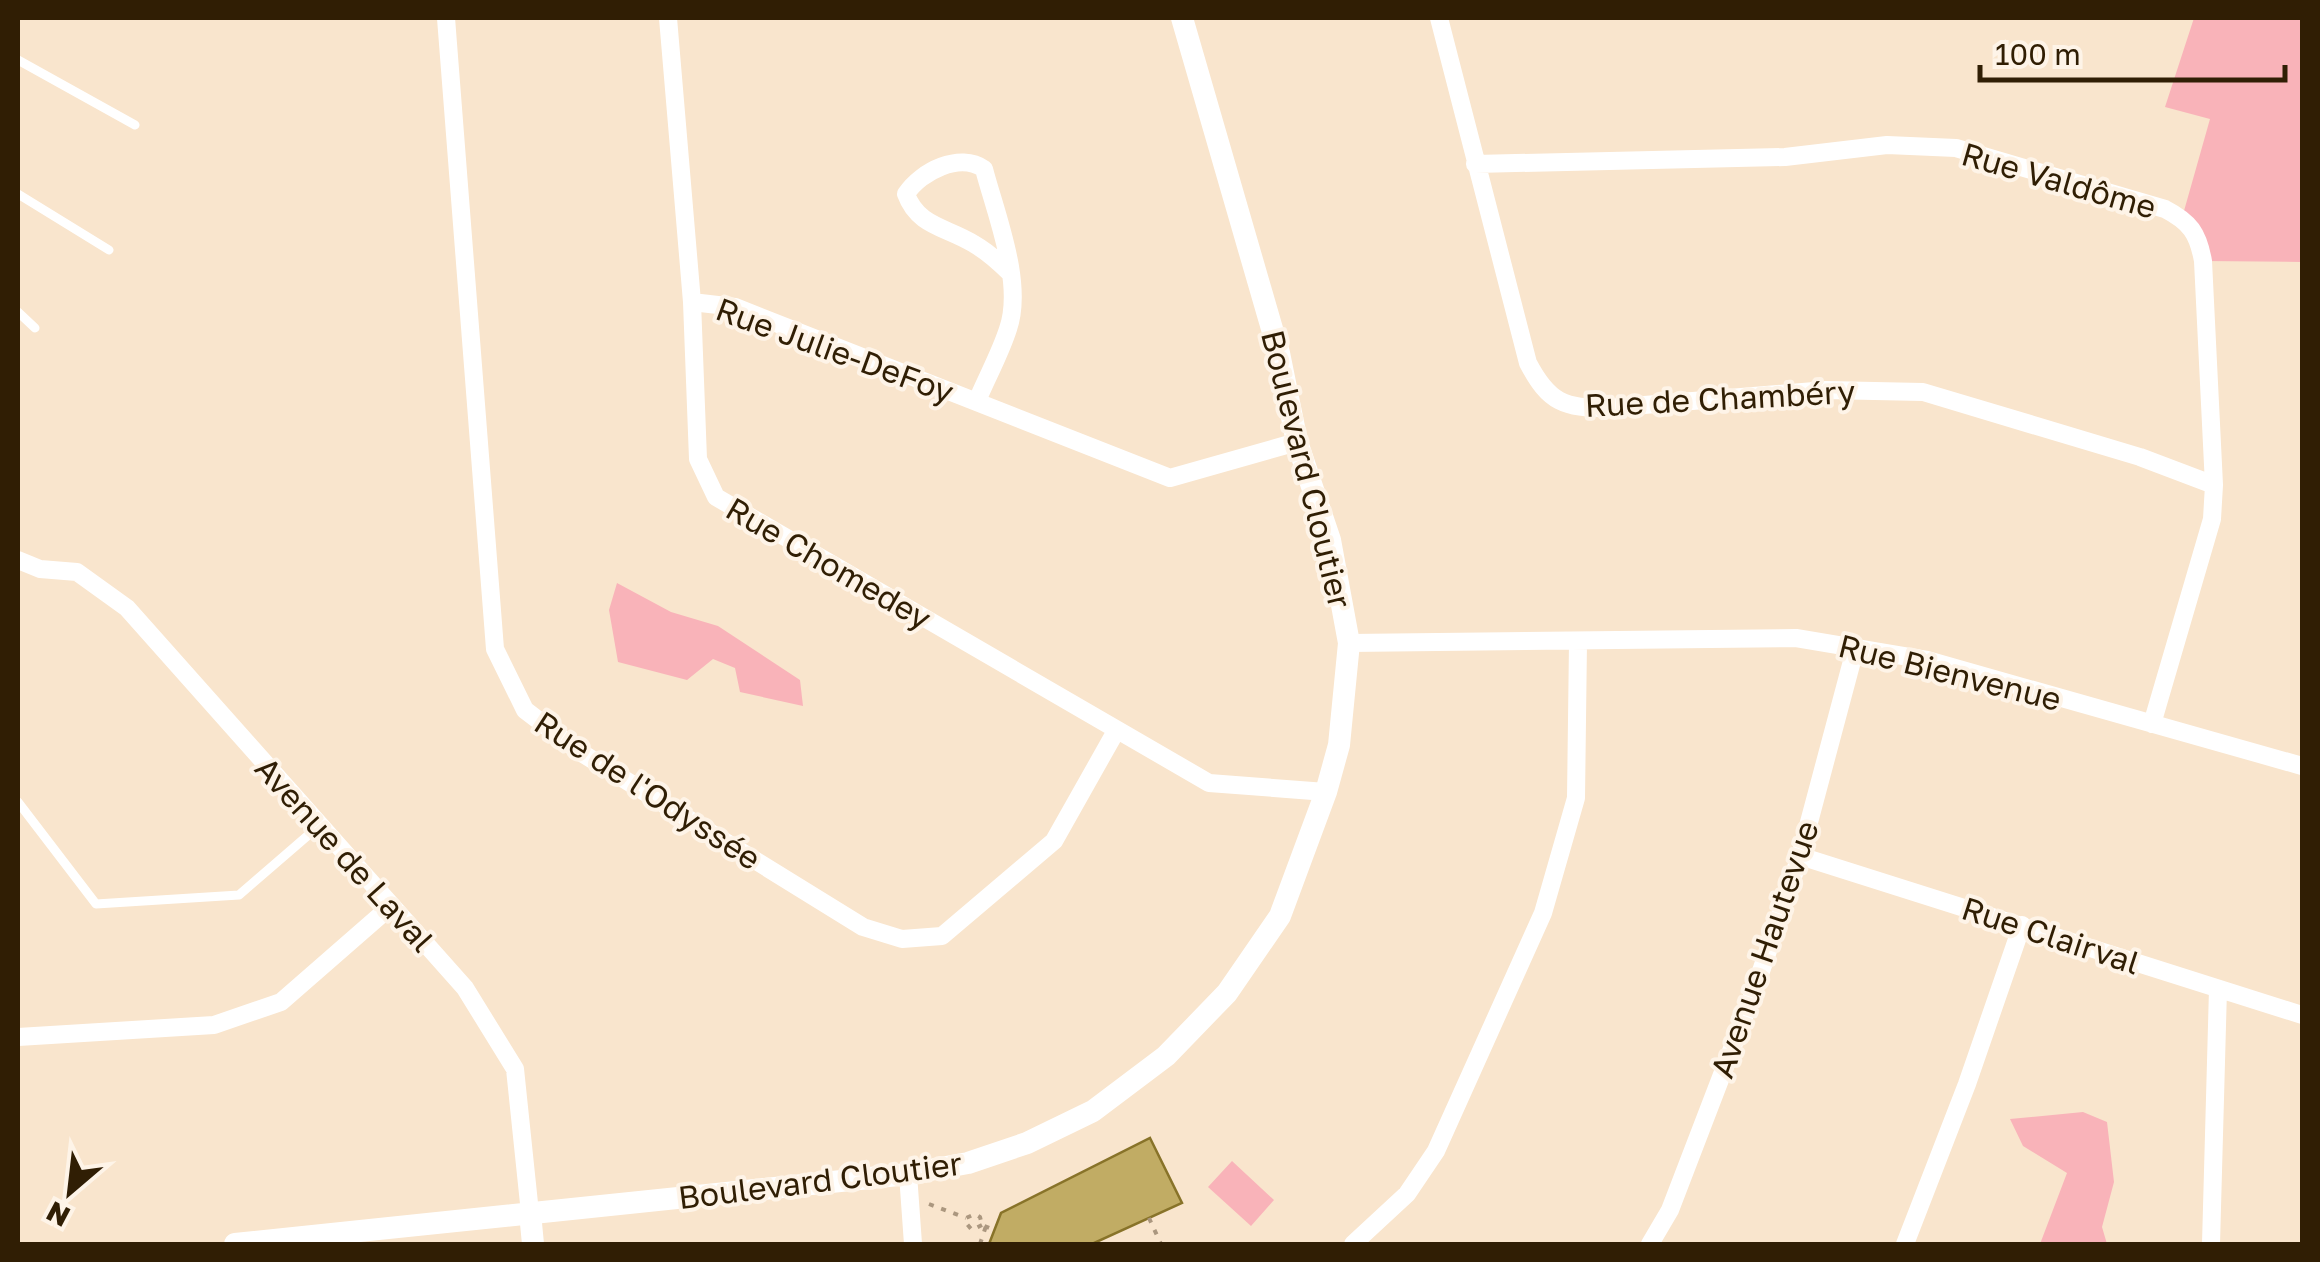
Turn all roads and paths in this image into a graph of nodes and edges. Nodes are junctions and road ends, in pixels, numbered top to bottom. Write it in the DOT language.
graph roads {
  1 [pos="446,18"];
  2 [pos="668,18"];
  3 [pos="1182,18"];
  4 [pos="1439,18"];
  5 [pos="18,60"];
  6 [pos="135,126"];
  7 [pos="1475,164"];
  8 [pos="18,194"];
  9 [pos="109,250"];
  10 [pos="1011,274"];
  11 [pos="692,302"];
  12 [pos="18,312"];
  13 [pos="34,328"];
  14 [pos="977,401"];
  15 [pos="1297,442"];
  16 [pos="2214,485"];
  17 [pos="18,560"];
  18 [pos="1578,642"];
  19 [pos="1350,643"];
  20 [pos="1856,646"];
  21 [pos="2152,724"];
  22 [pos="1116,731"];
  23 [pos="2302,766"];
  24 [pos="1326,792"];
  25 [pos="18,802"];
  26 [pos="320,825"];
  27 [pos="1800,856"];
  28 [pos="391,906"];
  29 [pos="2022,925"];
  30 [pos="2218,989"];
  31 [pos="2302,1015"];
  32 [pos="18,1037"];
  33 [pos="908,1185"];
  34 [pos="530,1213"];
  35 [pos="966,1218"];
  36 [pos="1150,1218"];
  37 [pos="984,1226"];
  38 [pos="994,1230"];
  39 [pos="235,1244"];
  40 [pos="533,1244"];
  41 [pos="913,1244"];
  42 [pos="980,1244"];
  43 [pos="1160,1244"];
  44 [pos="1353,1244"];
  45 [pos="1650,1244"];
  46 [pos="1906,1244"];
  47 [pos="2211,1244"];
  1 -- 22 [label="street, Rue de l'Odyssée"];
  2 -- 11 [label="street, Rue Chomedey"];
  3 -- 15 [label="street, Boulevard Cloutier"];
  4 -- 7 [label="street, Rue de Chambéry"];
  5 -- 6 [label="lane"];
  7 -- 16 [label="street, Rue de Chambéry"];
  7 -- 16 [label="street, Rue Valdôme"];
  8 -- 9 [label="lane"];
  10 -- 10 [label="street, Rue Julie-DeFoy"];
  10 -- 14 [label="street, Rue Julie-DeFoy"];
  11 -- 14 [label="street, Rue Julie-DeFoy"];
  11 -- 22 [label="street, Rue Chomedey"];
  12 -- 13 [label="lane"];
  14 -- 15 [label="street, Rue Julie-DeFoy"];
  15 -- 19 [label="street, Boulevard Cloutier"];
  16 -- 21 [label="street, Rue Valdôme"];
  17 -- 26 [label="street, Avenue de Laval"];
  18 -- 19 [label="street, Rue Bienvenue"];
  18 -- 20 [label="street, Rue Bienvenue"];
  18 -- 44 [label="street"];
  19 -- 24 [label="street, Boulevard Cloutier"];
  20 -- 21 [label="street, Rue Bienvenue"];
  20 -- 27 [label="street, Avenue Hautevue"];
  21 -- 23 [label="street, Rue Bienvenue"];
  22 -- 24 [label="street, Rue Chomedey"];
  24 -- 33 [label="street, Boulevard Cloutier"];
  25 -- 26 [label="lane"];
  26 -- 28 [label="street, Avenue de Laval"];
  27 -- 29 [label="street, Rue Clairval"];
  27 -- 45 [label="street, Avenue Hautevue"];
  28 -- 32 [label="street"];
  28 -- 34 [label="street, Avenue de Laval"];
  29 -- 30 [label="street, Rue Clairval"];
  29 -- 46 [label="street"];
  30 -- 31 [label="street, Rue Clairval"];
  30 -- 47 [label="street"];
  33 -- 34 [label="street, Boulevard Cloutier"];
  33 -- 35 [label="path"];
  33 -- 41 [label="street"];
  34 -- 39 [label="street, Boulevard Cloutier"];
  34 -- 40 [label="street, Avenue de Laval"];
  35 -- 37 [label="path"];
  35 -- 37 [label="path"];
  36 -- 43 [label="path"];
  37 -- 38 [label="path"];
  37 -- 42 [label="path"];
}
